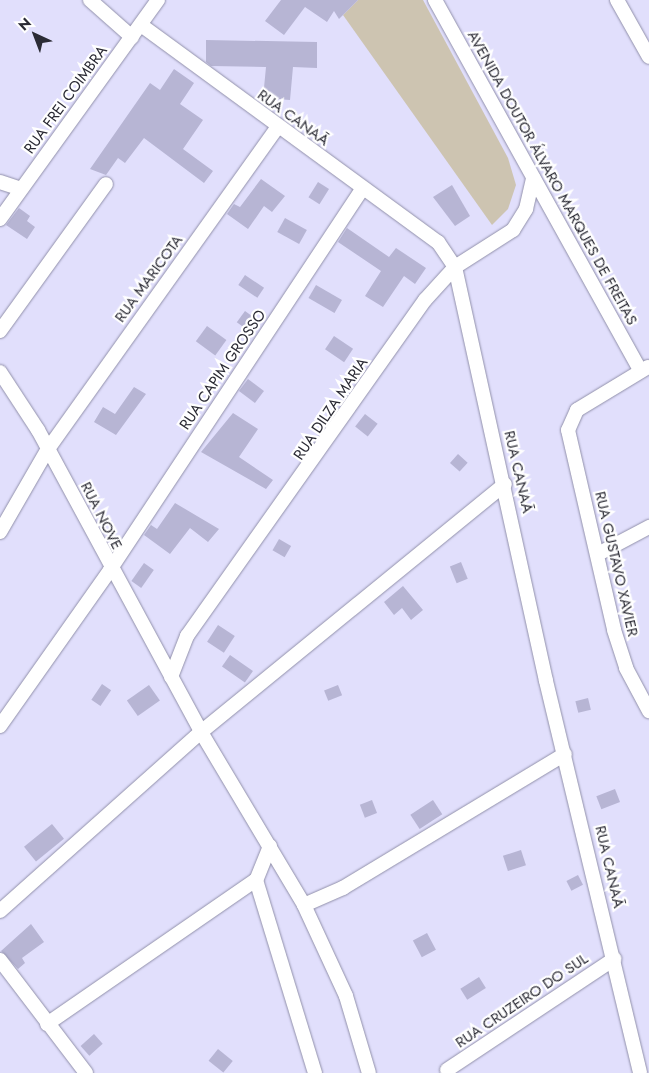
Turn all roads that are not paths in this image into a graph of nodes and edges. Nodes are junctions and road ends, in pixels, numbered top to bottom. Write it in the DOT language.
graph roads {
  1 [pos="90,0"];
  2 [pos="158,0"];
  3 [pos="435,0"];
  4 [pos="617,0"];
  5 [pos="141,25"];
  6 [pos="132,37"];
  7 [pos="649,57"];
  8 [pos="277,128"];
  9 [pos="533,178"];
  10 [pos="0,182"];
  11 [pos="106,184"];
  12 [pos="363,188"];
  13 [pos="21,189"];
  14 [pos="0,219"];
  15 [pos="455,267"];
  16 [pos="0,330"];
  17 [pos="645,369"];
  18 [pos="0,372"];
  19 [pos="48,449"];
  20 [pos="505,484"];
  21 [pos="649,527"];
  22 [pos="0,532"];
  23 [pos="598,554"];
  24 [pos="110,570"];
  25 [pos="171,677"];
  26 [pos="649,711"];
  27 [pos="0,726"];
  28 [pos="201,732"];
  29 [pos="565,754"];
  30 [pos="270,846"];
  31 [pos="256,880"];
  32 [pos="304,905"];
  33 [pos="0,911"];
  34 [pos="614,959"];
  35 [pos="0,960"];
  36 [pos="47,1024"];
  37 [pos="448,1070"];
  38 [pos="86,1073"];
  39 [pos="315,1073"];
  40 [pos="369,1073"];
  41 [pos="640,1073"];
  1 -- 6 [label="street"];
  2 -- 5 [label="street, RUA FREI COIMBRA"];
  3 -- 9 [label="street, AVENIDA DOUTOR ÁLVARO MARQUES DE FREITAS"];
  4 -- 7 [label="street"];
  5 -- 6 [label="street, RUA FREI COIMBRA"];
  5 -- 8 [label="street, RUA CANAÃ"];
  6 -- 13 [label="street, RUA FREI COIMBRA"];
  8 -- 12 [label="street, RUA CANAÃ"];
  8 -- 19 [label="street, RUA MARICOTA"];
  9 -- 15 [label="street, RUA DILZA MARIA"];
  9 -- 17 [label="street, AVENIDA DOUTOR ÁLVARO MARQUES DE FREITAS"];
  10 -- 13 [label="street"];
  11 -- 16 [label="street"];
  12 -- 15 [label="street, RUA CANAÃ"];
  12 -- 24 [label="street, RUA CAPIM GROSSO"];
  13 -- 14 [label="street, RUA FREI COIMBRA"];
  15 -- 20 [label="street, RUA CANAÃ"];
  15 -- 25 [label="street, RUA DILZA MARIA"];
  17 -- 23 [label="street, RUA GUSTAVO XAVIER"];
  18 -- 19 [label="street, RUA NOVE"];
  19 -- 22 [label="street, RUA MARICOTA"];
  19 -- 24 [label="street, RUA NOVE"];
  20 -- 28 [label="street"];
  20 -- 29 [label="street, RUA CANAÃ"];
  21 -- 23 [label="street"];
  23 -- 26 [label="street, RUA GUSTAVO XAVIER"];
  24 -- 25 [label="street, RUA NOVE"];
  24 -- 27 [label="street, RUA CAPIM GROSSO"];
  25 -- 28 [label="street, RUA NOVE"];
  28 -- 30 [label="street, RUA NOVE"];
  28 -- 33 [label="street"];
  29 -- 32 [label="street"];
  29 -- 34 [label="street, RUA CANAÃ"];
  30 -- 31 [label="street"];
  30 -- 32 [label="street, RUA NOVE"];
  31 -- 36 [label="street"];
  31 -- 39 [label="street"];
  32 -- 40 [label="street, RUA NOVE"];
  34 -- 37 [label="street, RUA CRUZEIRO DO SUL"];
  34 -- 41 [label="street, RUA CANAÃ"];
  35 -- 36 [label="street"];
  36 -- 38 [label="street"];
}
